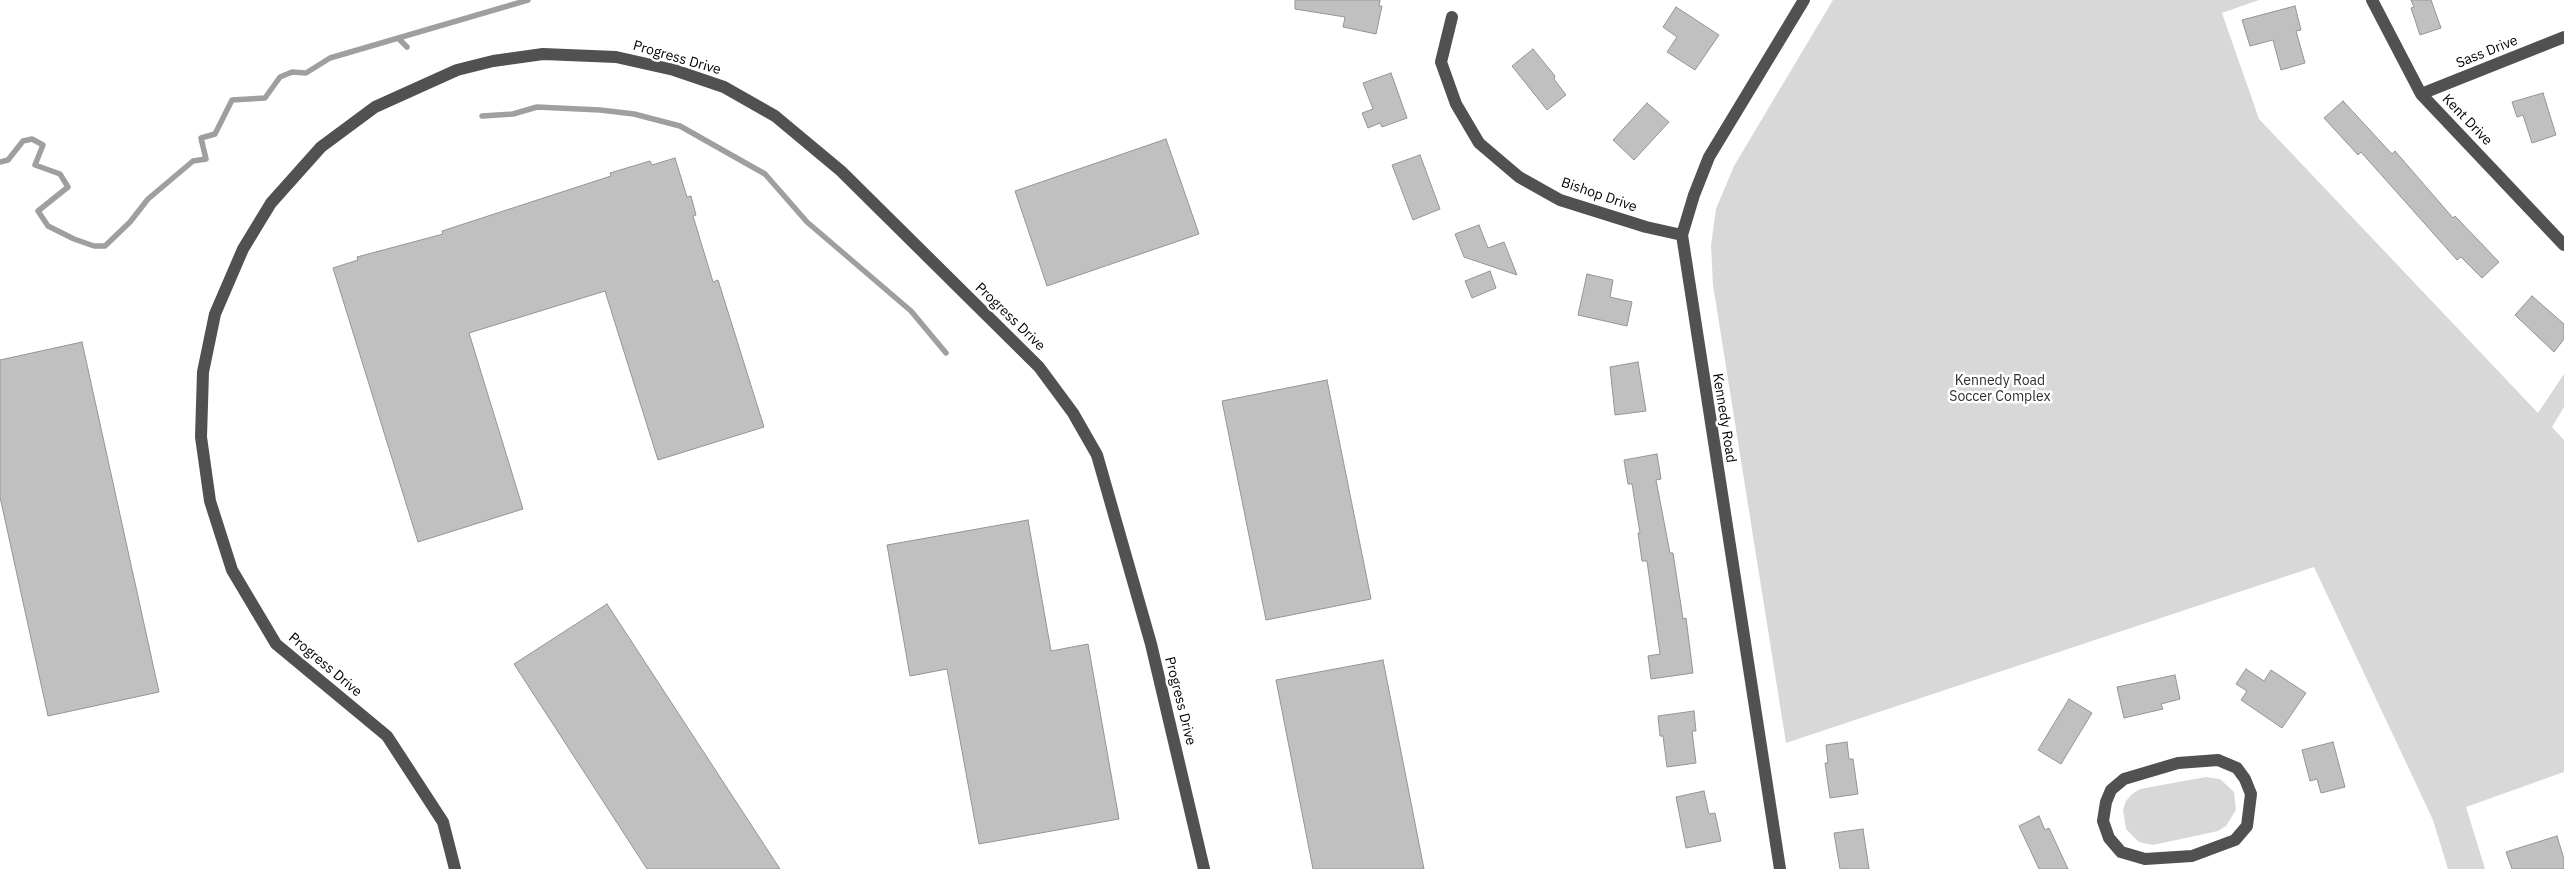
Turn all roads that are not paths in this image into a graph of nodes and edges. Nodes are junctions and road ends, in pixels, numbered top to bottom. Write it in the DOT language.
graph roads {
  1 [pos="1804,0"];
  2 [pos="2372,0"];
  3 [pos="1452,17"];
  4 [pos="2564,37"];
  5 [pos="2421,94"];
  6 [pos="1682,235"];
  7 [pos="2564,245"];
  8 [pos="2192,856"];
  9 [pos="455,869"];
  10 [pos="1204,869"];
  11 [pos="1780,869"];
  12 [pos="2195,869"];
  1 -- 6 [label="street, Kennedy Road"];
  2 -- 5 [label="street, Kent Drive"];
  3 -- 6 [label="street, Bishop Drive"];
  4 -- 5 [label="street, Sass Drive"];
  5 -- 7 [label="street, Kent Drive"];
  6 -- 11 [label="street, Kennedy Road"];
  8 -- 8 [label="street"];
  8 -- 12 [label="street"];
  9 -- 10 [label="street, Progress Drive"];
}
